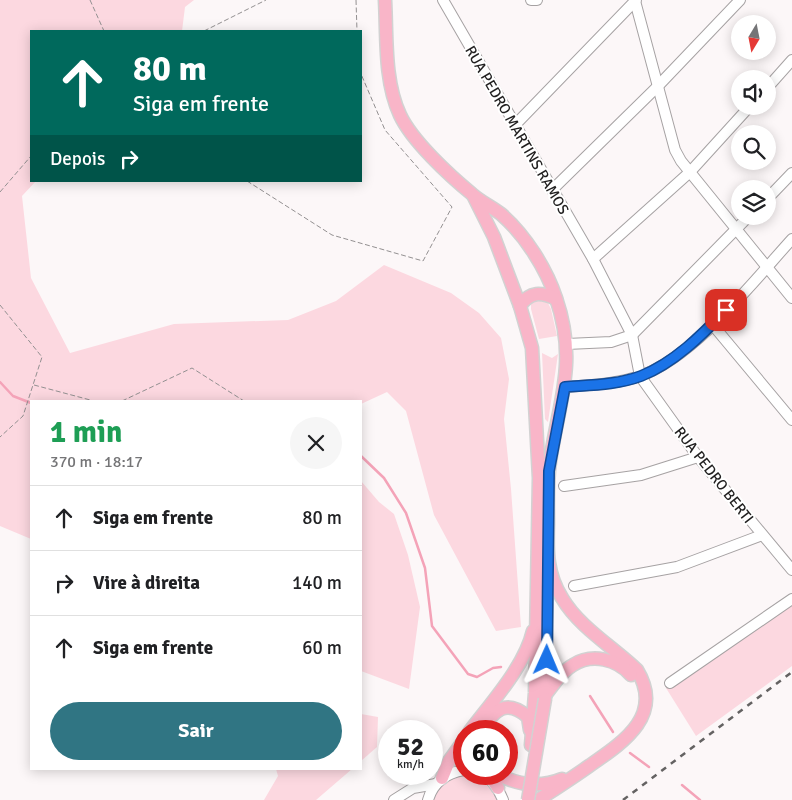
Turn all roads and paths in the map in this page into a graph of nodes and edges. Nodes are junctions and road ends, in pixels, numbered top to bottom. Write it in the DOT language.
graph roads {
  1 [pos="90,0"];
  2 [pos="266,0"];
  3 [pos="356,0"];
  4 [pos="385,0"];
  5 [pos="443,0"];
  6 [pos="531,0"];
  7 [pos="537,0"];
  8 [pos="740,0"];
  9 [pos="636,1"];
  10 [pos="104,30"];
  11 [pos="206,30"];
  12 [pos="357,30"];
  13 [pos="792,60"];
  14 [pos="362,76"];
  15 [pos="776,78"];
  16 [pos="657,87"];
  17 [pos="742,115"];
  18 [pos="514,126"];
  19 [pos="30,157"];
  20 [pos="690,172"];
  21 [pos="792,172"];
  22 [pos="249,182"];
  23 [pos="776,189"];
  24 [pos="552,190"];
  25 [pos="0,192"];
  26 [pos="472,194"];
  27 [pos="741,225"];
  28 [pos="737,229"];
  29 [pos="792,239"];
  30 [pos="593,259"];
  31 [pos="766,267"];
  32 [pos="792,298"];
  33 [pos="556,299"];
  34 [pos="0,305"];
  35 [pos="520,306"];
  36 [pos="712,324"];
  37 [pos="632,335"];
  38 [pos="567,344"];
  39 [pos="640,376"];
  40 [pos="33,384"];
  41 [pos="565,387"];
  42 [pos="90,400"];
  43 [pos="124,400"];
  44 [pos="242,400"];
  45 [pos="792,420"];
  46 [pos="0,437"];
  47 [pos="698,457"];
  48 [pos="564,486"];
  49 [pos="762,535"];
  50 [pos="542,557"];
  51 [pos="792,570"];
  52 [pos="574,586"];
  53 [pos="792,599"];
  54 [pos="536,614"];
  55 [pos="670,683"];
  56 [pos="645,695"];
  57 [pos="546,697"];
  58 [pos="478,720"];
  59 [pos="489,720"];
  60 [pos="531,745"];
  61 [pos="453,755"];
  62 [pos="443,773"];
  63 [pos="576,774"];
  64 [pos="518,783"];
  65 [pos="424,785"];
  66 [pos="437,785"];
  67 [pos="428,799"];
  68 [pos="394,800"];
  69 [pos="520,800"];
  70 [pos="528,800"];
  71 [pos="538,800"];
  1 -- 10 [label="path"];
  2 -- 11 [label="path"];
  3 -- 12 [label="path"];
  4 -- 26 [label="main road"];
  5 -- 18 [label="street, RUA PEDRO MARTINS RAMOS"];
  6 -- 7 [label="street"];
  8 -- 16 [label="street"];
  9 -- 16 [label="street"];
  9 -- 18 [label="street"];
  13 -- 15 [label="street"];
  14 -- 22 [label="path"];
  16 -- 20 [label="street"];
  16 -- 24 [label="street"];
  17 -- 20 [label="street"];
  18 -- 24 [label="street, RUA PEDRO MARTINS RAMOS"];
  19 -- 25 [label="path"];
  20 -- 28 [label="street"];
  20 -- 30 [label="street"];
  21 -- 23 [label="street"];
  24 -- 30 [label="street, RUA PEDRO MARTINS RAMOS"];
  26 -- 33 [label="main road"];
  26 -- 35 [label="main road"];
  27 -- 28 [label="street"];
  28 -- 31 [label="street"];
  28 -- 37 [label="street"];
  29 -- 31 [label="street"];
  30 -- 37 [label="street, RUA PEDRO MARTINS RAMOS"];
  31 -- 32 [label="street"];
  31 -- 36 [label="street"];
  33 -- 35 [label="main road"];
  33 -- 38 [label="main road"];
  34 -- 40 [label="path"];
  35 -- 50 [label="main road"];
  36 -- 39 [label="street"];
  36 -- 45 [label="street"];
  37 -- 38 [label="street"];
  37 -- 39 [label="street, RUA PEDRO MARTINS RAMOS"];
  38 -- 41 [label="main road"];
  39 -- 41 [label="street"];
  39 -- 47 [label="street, RUA PEDRO BERTI"];
  40 -- 42 [label="path"];
  40 -- 46 [label="path"];
  41 -- 50 [label="main road"];
  43 -- 44 [label="path"];
  47 -- 48 [label="street"];
  47 -- 49 [label="street, RUA PEDRO BERTI"];
  49 -- 51 [label="street, RUA PEDRO BERTI"];
  49 -- 52 [label="street"];
  50 -- 54 [label="main road"];
  50 -- 56 [label="main road"];
  50 -- 57 [label="main road"];
  53 -- 55 [label="street"];
  54 -- 58 [label="main road"];
  54 -- 60 [label="main road"];
  56 -- 57 [label="main road"];
  56 -- 63 [label="main road"];
  57 -- 70 [label="main road, bridge"];
  59 -- 60 [label="main road"];
  60 -- 69 [label="main road"];
  61 -- 62 [label="main road"];
  63 -- 64 [label="main road"];
  63 -- 71 [label="main road"];
  65 -- 68 [label="street"];
  66 -- 67 [label="street"];
}
